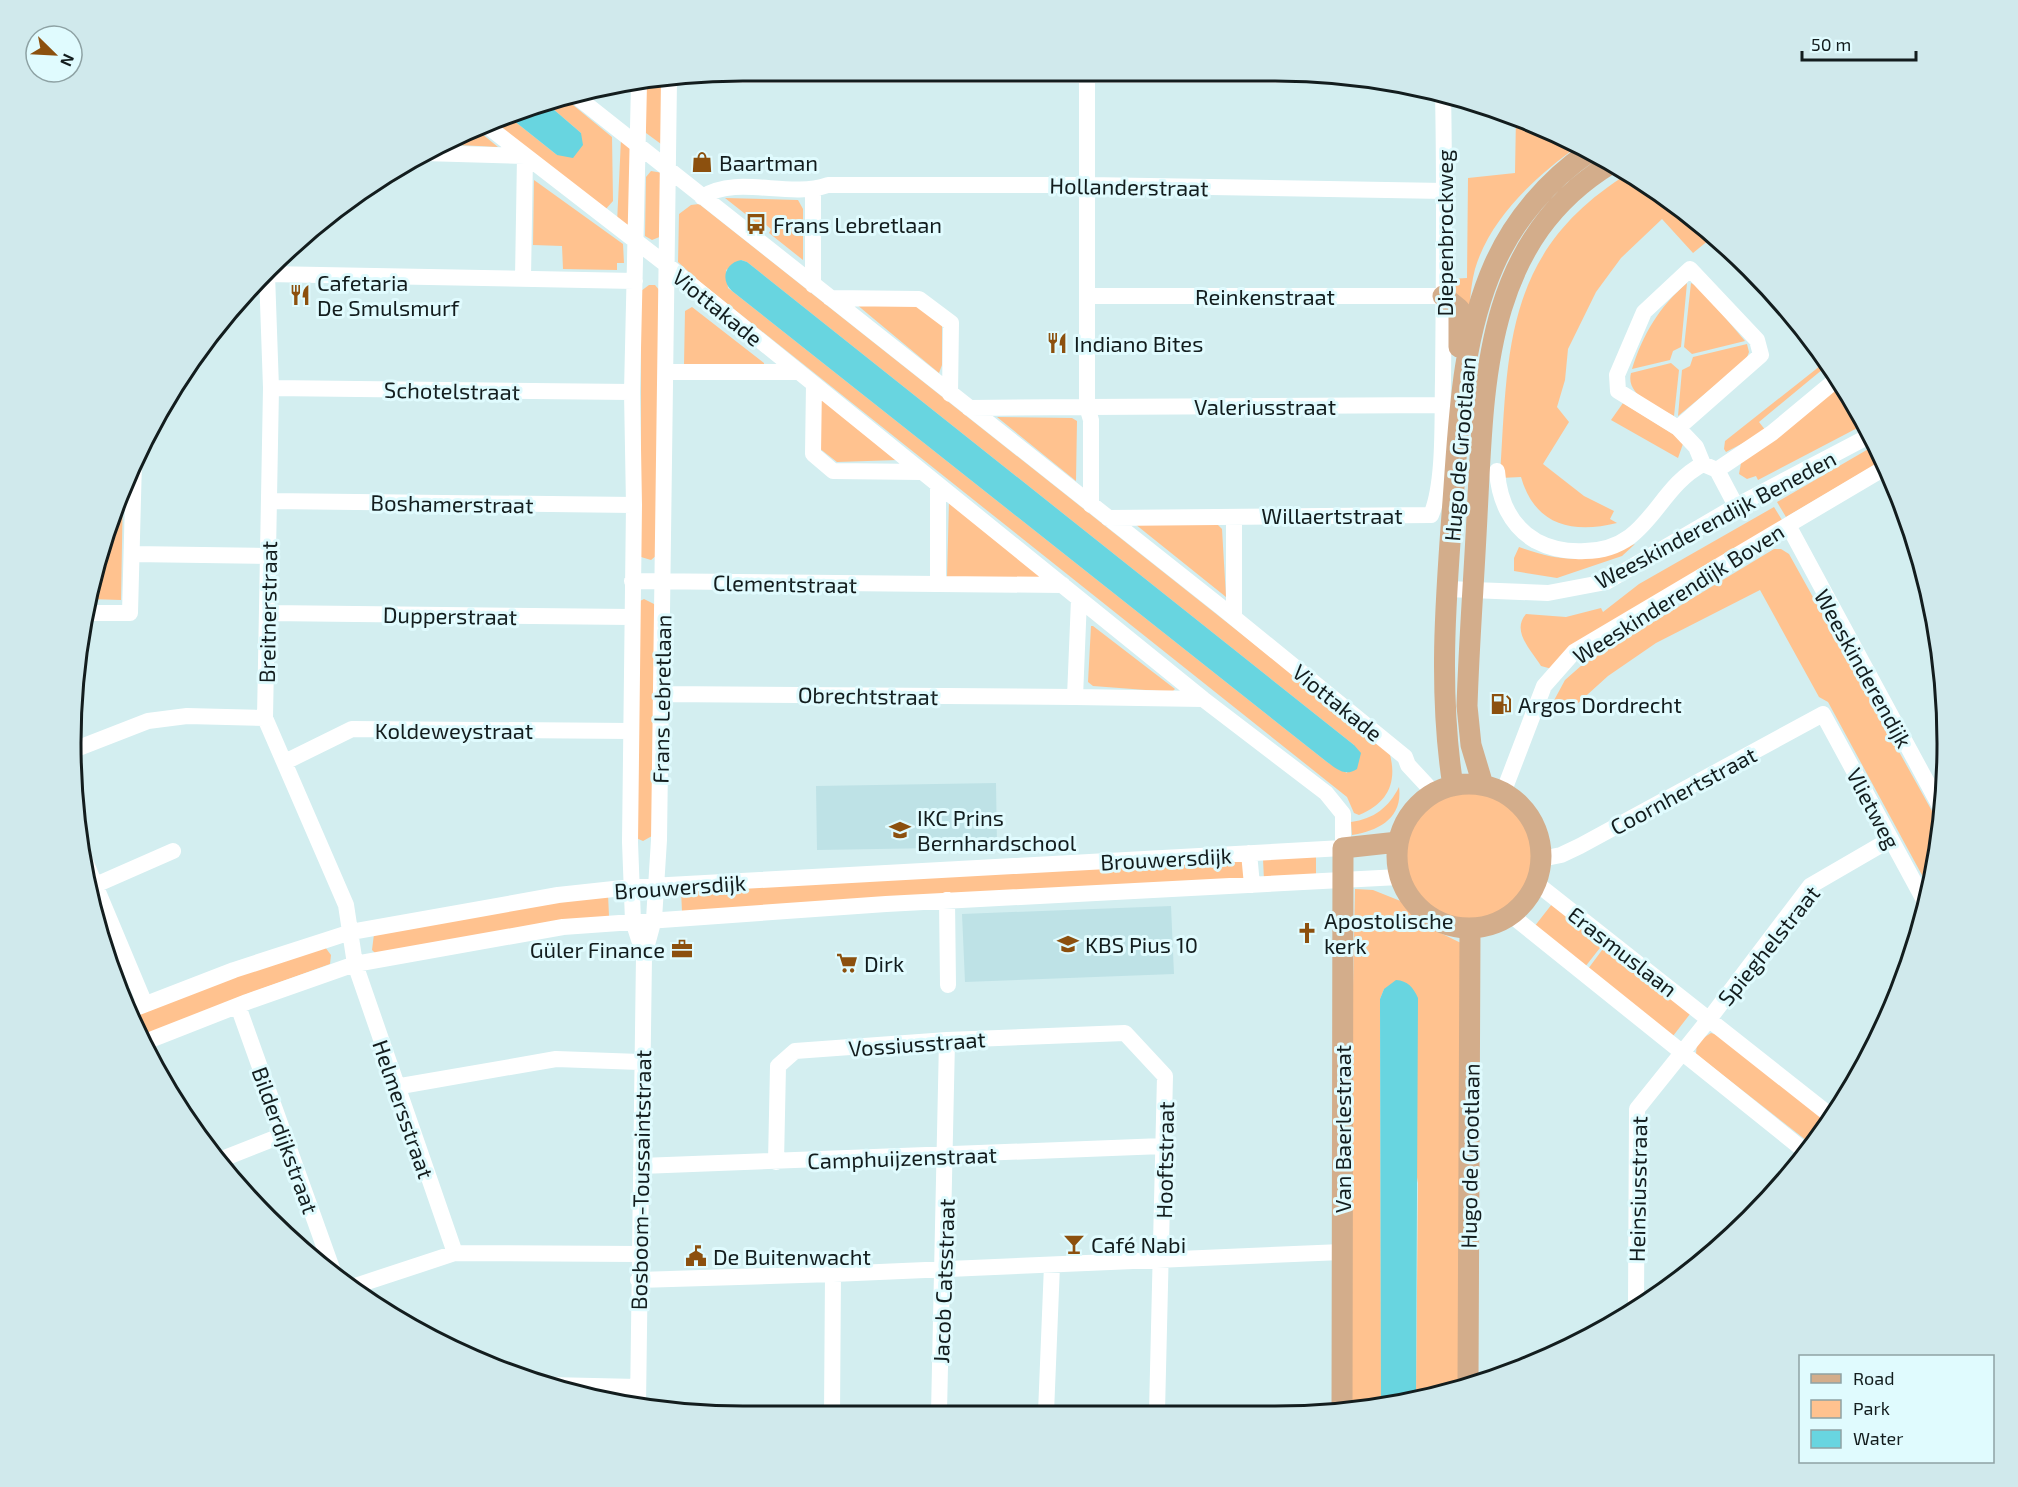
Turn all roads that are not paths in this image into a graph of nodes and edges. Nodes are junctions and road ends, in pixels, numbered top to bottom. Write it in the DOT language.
graph roads {
  1 [pos="1087,81"];
  2 [pos="669,86"];
  3 [pos="639,90"];
  4 [pos="583,101"];
  5 [pos="1443,103"];
  6 [pos="492,130"];
  7 [pos="638,146"];
  8 [pos="442,154"];
  9 [pos="525,156"];
  10 [pos="1582,157"];
  11 [pos="668,169"];
  12 [pos="1603,169"];
  13 [pos="1088,185"];
  14 [pos="813,190"];
  15 [pos="1445,191"];
  16 [pos="702,197"];
  17 [pos="637,243"];
  18 [pos="668,266"];
  19 [pos="276,274"];
  20 [pos="523,278"];
  21 [pos="635,281"];
  22 [pos="267,283"];
  23 [pos="813,285"];
  24 [pos="1087,296"];
  25 [pos="1443,296"];
  26 [pos="830,298"];
  27 [pos="666,372"];
  28 [pos="798,372"];
  29 [pos="1462,374"];
  30 [pos="814,384"];
  31 [pos="1831,384"];
  32 [pos="271,388"];
  33 [pos="633,392"];
  34 [pos="950,394"];
  35 [pos="1442,405"];
  36 [pos="1087,407"];
  37 [pos="969,408"];
  38 [pos="1678,428"];
  39 [pos="1863,439"];
  40 [pos="1710,467"];
  41 [pos="1497,471"];
  42 [pos="1879,471"];
  43 [pos="922,472"];
  44 [pos="133,484"];
  45 [pos="938,486"];
  46 [pos="269,501"];
  47 [pos="634,505"];
  48 [pos="1091,505"];
  49 [pos="1736,506"];
  50 [pos="1431,515"];
  51 [pos="1108,518"];
  52 [pos="1234,519"];
  53 [pos="1788,525"];
  54 [pos="132,554"];
  55 [pos="269,556"];
  56 [pos="632,581"];
  57 [pos="662,582"];
  58 [pos="938,584"];
  59 [pos="1063,585"];
  60 [pos="1447,589"];
  61 [pos="1472,590"];
  62 [pos="1079,599"];
  63 [pos="94,613"];
  64 [pos="268,614"];
  65 [pos="632,617"];
  66 [pos="1234,617"];
  67 [pos="661,694"];
  68 [pos="1075,697"];
  69 [pos="1203,699"];
  70 [pos="1823,714"];
  71 [pos="265,718"];
  72 [pos="631,731"];
  73 [pos="81,747"];
  74 [pos="285,762"];
  75 [pos="1483,785"];
  76 [pos="1443,789"];
  77 [pos="1503,793"];
  78 [pos="1935,797"];
  79 [pos="1891,839"];
  80 [pos="1398,842"];
  81 [pos="1343,848"];
  82 [pos="173,851"];
  83 [pos="1250,853"];
  84 [pos="1541,859"];
  85 [pos="1399,877"];
  86 [pos="1344,879"];
  87 [pos="1536,883"];
  88 [pos="97,884"];
  89 [pos="1252,885"];
  90 [pos="655,886"];
  91 [pos="632,887"];
  92 [pos="1919,892"];
  93 [pos="947,900"];
  94 [pos="102,906"];
  95 [pos="1511,915"];
  96 [pos="654,919"];
  97 [pos="633,921"];
  98 [pos="1470,929"];
  99 [pos="351,932"];
  100 [pos="644,956"];
  101 [pos="355,964"];
  102 [pos="948,985"];
  103 [pos="145,1004"];
  104 [pos="238,1006"];
  105 [pos="136,1008"];
  106 [pos="1710,1018"];
  107 [pos="151,1040"];
  108 [pos="947,1040"];
  109 [pos="1682,1052"];
  110 [pos="1148,1058"];
  111 [pos="640,1062"];
  112 [pos="395,1087"];
  113 [pos="1825,1111"];
  114 [pos="283,1135"];
  115 [pos="1163,1146"];
  116 [pos="1800,1147"];
  117 [pos="946,1155"];
  118 [pos="226,1157"];
  119 [pos="776,1162"];
  120 [pos="640,1166"];
  121 [pos="1342,1252"];
  122 [pos="455,1253"];
  123 [pos="638,1254"];
  124 [pos="329,1260"];
  125 [pos="1162,1260"];
  126 [pos="1052,1265"];
  127 [pos="943,1270"];
  128 [pos="833,1274"];
  129 [pos="638,1280"];
  130 [pos="361,1284"];
  131 [pos="1636,1298"];
  132 [pos="1468,1377"];
  133 [pos="584,1386"];
  134 [pos="638,1387"];
  135 [pos="638,1397"];
  136 [pos="1341,1402"];
  137 [pos="832,1406"];
  138 [pos="939,1406"];
  139 [pos="1046,1406"];
  140 [pos="1157,1406"];
  1 -- 13 [label="street"];
  2 -- 11 [label="street, Frans Lebretlaan"];
  3 -- 7 [label="street, Frans Lebretlaan"];
  4 -- 7 [label="street, Viottakade"];
  5 -- 15 [label="street, Diepenbrockweg"];
  6 -- 9 [label="street, Viottakade"];
  7 -- 11 [label="street, Viottakade"];
  7 -- 17 [label="street, Frans Lebretlaan"];
  8 -- 9 [label="street"];
  9 -- 17 [label="street, Viottakade"];
  9 -- 20 [label="street"];
  10 -- 29 [label="main road, Hugo de Grootlaan"];
  11 -- 16 [label="street, Viottakade"];
  11 -- 18 [label="street, Frans Lebretlaan"];
  12 -- 61 [label="main road, Hugo de Grootlaan"];
  13 -- 14 [label="street, Hollanderstraat"];
  13 -- 15 [label="street, Hollanderstraat"];
  13 -- 24 [label="street"];
  14 -- 16 [label="street"];
  14 -- 23 [label="street"];
  15 -- 25 [label="street, Diepenbrockweg"];
  16 -- 23 [label="street, Viottakade"];
  17 -- 18 [label="street, Viottakade"];
  17 -- 21 [label="street, Frans Lebretlaan"];
  18 -- 27 [label="street, Frans Lebretlaan"];
  18 -- 28 [label="street, Viottakade"];
  19 -- 20 [label="street"];
  20 -- 21 [label="street"];
  21 -- 33 [label="street, Frans Lebretlaan"];
  22 -- 32 [label="street, Breitnerstraat"];
  23 -- 26 [label="street, Viottakade"];
  24 -- 25 [label="street, Reinkenstraat"];
  24 -- 36 [label="street"];
  25 -- 29 [label="main road"];
  25 -- 35 [label="street, Diepenbrockweg"];
  26 -- 34 [label="street, Viottakade"];
  26 -- 34 [label="street"];
  27 -- 28 [label="street, Viottakade"];
  27 -- 57 [label="street, Frans Lebretlaan"];
  28 -- 30 [label="street, Viottakade"];
  29 -- 60 [label="main road, Hugo de Grootlaan"];
  30 -- 43 [label="street, Viottakade"];
  30 -- 43 [label="street"];
  31 -- 40 [label="street"];
  32 -- 33 [label="street, Schotelstraat"];
  32 -- 46 [label="street, Breitnerstraat"];
  33 -- 47 [label="street, Frans Lebretlaan"];
  34 -- 37 [label="street, Viottakade"];
  35 -- 36 [label="street, Valeriusstraat"];
  35 -- 50 [label="street, Diepenbrockweg"];
  36 -- 37 [label="street"];
  36 -- 48 [label="street"];
  37 -- 48 [label="street, Viottakade"];
  38 -- 38 [label="street"];
  38 -- 40 [label="street"];
  39 -- 49 [label="street, Weeskinderendijk Beneden"];
  40 -- 41 [label="street"];
  40 -- 49 [label="street"];
  42 -- 53 [label="street, Weeskinderendijk Boven"];
  43 -- 45 [label="street, Viottakade"];
  44 -- 54 [label="street"];
  45 -- 58 [label="street"];
  45 -- 59 [label="street, Viottakade"];
  46 -- 47 [label="street, Boshamerstraat"];
  46 -- 55 [label="street, Breitnerstraat"];
  47 -- 56 [label="street, Frans Lebretlaan"];
  48 -- 51 [label="street, Viottakade"];
  49 -- 61 [label="street, Weeskinderendijk Beneden"];
  50 -- 52 [label="street, Willaertstraat"];
  51 -- 52 [label="street"];
  51 -- 66 [label="street, Viottakade"];
  52 -- 66 [label="street"];
  53 -- 77 [label="street, Weeskinderendijk Boven"];
  53 -- 78 [label="street, Weeskinderendijk"];
  54 -- 55 [label="street"];
  54 -- 63 [label="street"];
  55 -- 64 [label="street, Breitnerstraat"];
  56 -- 57 [label="street, Clementstraat"];
  56 -- 65 [label="street, Frans Lebretlaan"];
  57 -- 58 [label="street, Clementstraat"];
  57 -- 67 [label="street, Frans Lebretlaan"];
  58 -- 59 [label="street"];
  59 -- 62 [label="street, Viottakade"];
  60 -- 61 [label="street, Weeskinderendijk Beneden"];
  60 -- 76 [label="main road, Hugo de Grootlaan"];
  61 -- 75 [label="main road, Hugo de Grootlaan"];
  62 -- 68 [label="street"];
  62 -- 69 [label="street, Viottakade"];
  64 -- 65 [label="street, Dupperstraat"];
  64 -- 71 [label="street, Breitnerstraat"];
  65 -- 72 [label="street, Frans Lebretlaan"];
  66 -- 76 [label="street, Viottakade"];
  67 -- 68 [label="street, Obrechtstraat"];
  67 -- 90 [label="street, Frans Lebretlaan"];
  68 -- 69 [label="street"];
  69 -- 81 [label="street, Viottakade"];
  70 -- 79 [label="street, Vlietweg"];
  70 -- 84 [label="street, Coornhertstraat"];
  71 -- 73 [label="street"];
  71 -- 74 [label="street, Breitnerstraat"];
  72 -- 74 [label="street, Koldeweystraat"];
  72 -- 91 [label="street, Frans Lebretlaan"];
  74 -- 99 [label="street, Breitnerstraat"];
  75 -- 76 [label="main road"];
  75 -- 77 [label="main road"];
  76 -- 80 [label="main road"];
  77 -- 84 [label="main road"];
  79 -- 92 [label="street, Vlietweg"];
  79 -- 106 [label="street, Spieghelstraat"];
  80 -- 81 [label="main road, Brouwersdijk"];
  80 -- 85 [label="main road"];
  81 -- 83 [label="street, Brouwersdijk"];
  81 -- 86 [label="main road, Van Baerlestraat"];
  82 -- 88 [label="street"];
  83 -- 89 [label="street, Brouwersdijk"];
  83 -- 90 [label="street, Brouwersdijk"];
  84 -- 87 [label="main road"];
  85 -- 86 [label="street, Brouwersdijk"];
  85 -- 98 [label="main road"];
  86 -- 89 [label="street, Brouwersdijk"];
  86 -- 121 [label="main road, Van Baerlestraat"];
  87 -- 95 [label="main road"];
  87 -- 106 [label="street, Erasmuslaan"];
  89 -- 93 [label="street, Brouwersdijk"];
  90 -- 91 [label="street, Brouwersdijk"];
  90 -- 96 [label="street, Bosboom-Toussaintstraat"];
  91 -- 97 [label="street, Bosboom-Toussaintstraat"];
  91 -- 99 [label="street, Brouwersdijk"];
  93 -- 96 [label="street, Brouwersdijk"];
  93 -- 102 [label="street"];
  94 -- 103 [label="street"];
  95 -- 98 [label="main road"];
  95 -- 109 [label="street, Erasmuslaan"];
  96 -- 97 [label="street, Brouwersdijk"];
  96 -- 100 [label="street, Bosboom-Toussaintstraat"];
  97 -- 100 [label="street, Bosboom-Toussaintstraat"];
  97 -- 101 [label="street, Brouwersdijk"];
  98 -- 132 [label="main road, Hugo de Grootlaan"];
  99 -- 101 [label="street, Helmersstraat"];
  99 -- 103 [label="street, Brouwersdijk"];
  100 -- 111 [label="street, Bosboom-Toussaintstraat"];
  101 -- 104 [label="street, Brouwersdijk"];
  101 -- 112 [label="street, Helmersstraat"];
  103 -- 105 [label="street, Brouwersdijk"];
  104 -- 107 [label="street, Brouwersdijk"];
  104 -- 114 [label="street, Bilderdijkstraat"];
  106 -- 109 [label="street"];
  106 -- 113 [label="street, Erasmuslaan"];
  108 -- 110 [label="street, Vossiusstraat"];
  108 -- 117 [label="street, Jacob Catsstraat"];
  108 -- 119 [label="street, Vossiusstraat"];
  109 -- 116 [label="street, Erasmuslaan"];
  109 -- 131 [label="street, Heinsiusstraat"];
  110 -- 115 [label="street, Hooftstraat"];
  111 -- 112 [label="street"];
  111 -- 120 [label="street, Bosboom-Toussaintstraat"];
  112 -- 122 [label="street, Helmersstraat"];
  114 -- 118 [label="street"];
  114 -- 124 [label="street, Bilderdijkstraat"];
  115 -- 117 [label="street, Camphuijzenstraat"];
  115 -- 125 [label="street, Hooftstraat"];
  117 -- 119 [label="street, Camphuijzenstraat"];
  117 -- 127 [label="street, Jacob Catsstraat"];
  119 -- 120 [label="street, Camphuijzenstraat"];
  120 -- 123 [label="street, Bosboom-Toussaintstraat"];
  121 -- 125 [label="street"];
  121 -- 136 [label="main road, Van Baerlestraat"];
  122 -- 123 [label="street"];
  122 -- 130 [label="street"];
  123 -- 129 [label="street, Bosboom-Toussaintstraat"];
  125 -- 126 [label="street"];
  125 -- 140 [label="street, Hooftstraat"];
  126 -- 127 [label="street"];
  126 -- 139 [label="street"];
  127 -- 128 [label="street"];
  127 -- 138 [label="street, Jacob Catsstraat"];
  128 -- 129 [label="street"];
  128 -- 137 [label="street"];
  129 -- 134 [label="street, Bosboom-Toussaintstraat"];
  133 -- 134 [label="street"];
  134 -- 135 [label="street, Bosboom-Toussaintstraat"];
}
